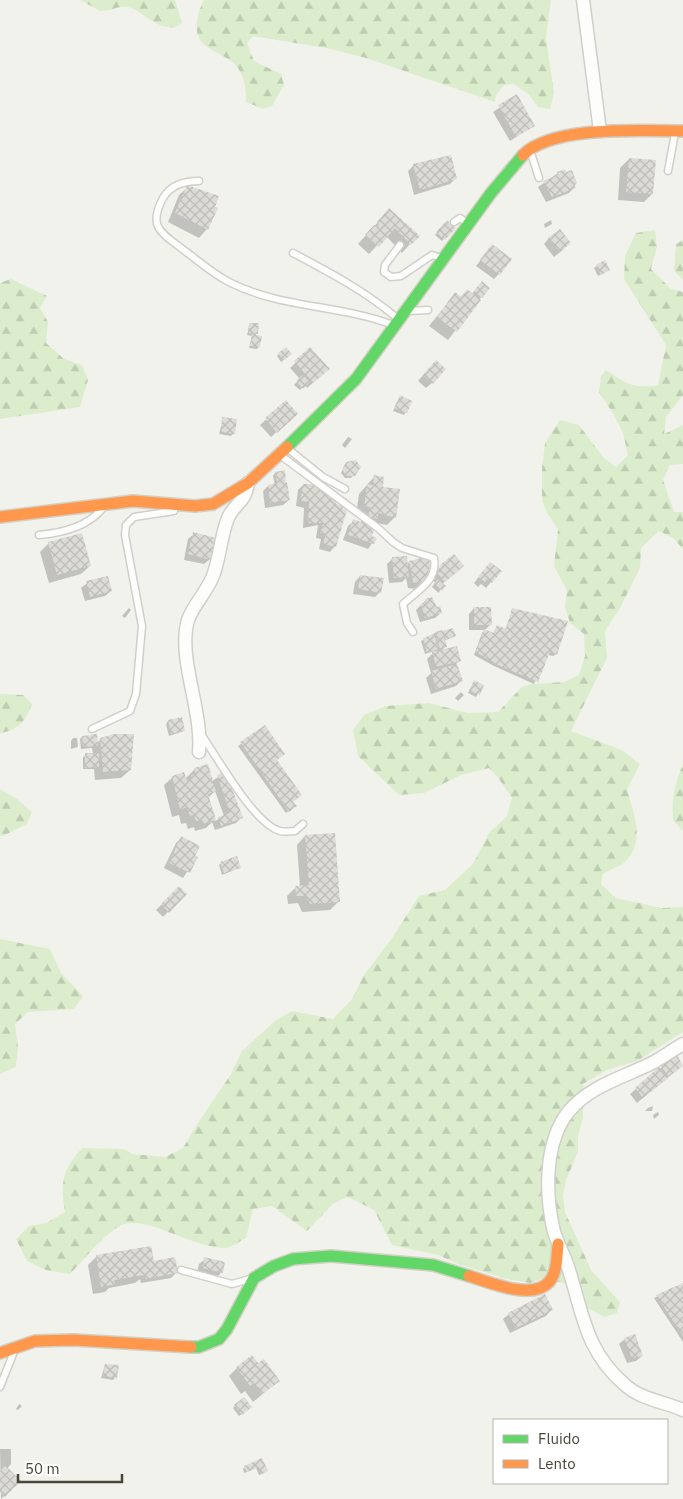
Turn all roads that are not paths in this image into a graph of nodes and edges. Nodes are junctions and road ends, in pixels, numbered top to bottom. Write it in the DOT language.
graph roads {
  1 [pos="584,0"];
  2 [pos="600,131"];
  3 [pos="679,131"];
  4 [pos="529,149"];
  5 [pos="668,171"];
  6 [pos="539,178"];
  7 [pos="200,181"];
  8 [pos="454,222"];
  9 [pos="468,224"];
  10 [pos="400,245"];
  11 [pos="293,253"];
  12 [pos="442,259"];
  13 [pos="428,310"];
  14 [pos="399,318"];
  15 [pos="282,450"];
  16 [pos="248,483"];
  17 [pos="345,489"];
  18 [pos="105,504"];
  19 [pos="195,506"];
  20 [pos="0,517"];
  21 [pos="39,535"];
  22 [pos="414,632"];
  23 [pos="92,729"];
  24 [pos="201,734"];
  25 [pos="199,752"];
  26 [pos="303,824"];
  27 [pos="683,1044"];
  28 [pos="558,1244"];
  29 [pos="181,1270"];
  30 [pos="254,1278"];
  31 [pos="16,1346"];
  32 [pos="0,1353"];
  33 [pos="0,1387"];
  34 [pos="683,1410"];
  1 -- 2 [label="street"];
  2 -- 3 [label="street"];
  2 -- 4 [label="street"];
  3 -- 5 [label="lane"];
  4 -- 6 [label="lane"];
  4 -- 9 [label="street"];
  7 -- 14 [label="lane"];
  8 -- 9 [label="lane"];
  9 -- 12 [label="street"];
  10 -- 12 [label="lane"];
  11 -- 14 [label="lane"];
  12 -- 14 [label="street"];
  13 -- 14 [label="lane"];
  14 -- 15 [label="street"];
  15 -- 16 [label="street"];
  15 -- 17 [label="lane"];
  15 -- 22 [label="lane"];
  16 -- 19 [label="street"];
  16 -- 24 [label="street"];
  18 -- 19 [label="street"];
  18 -- 20 [label="street"];
  18 -- 21 [label="lane"];
  19 -- 23 [label="lane"];
  24 -- 25 [label="street"];
  24 -- 26 [label="lane"];
  27 -- 28 [label="street"];
  28 -- 30 [label="street"];
  28 -- 34 [label="street"];
  29 -- 30 [label="lane"];
  30 -- 31 [label="street"];
  31 -- 32 [label="street"];
  31 -- 33 [label="lane"];
}
